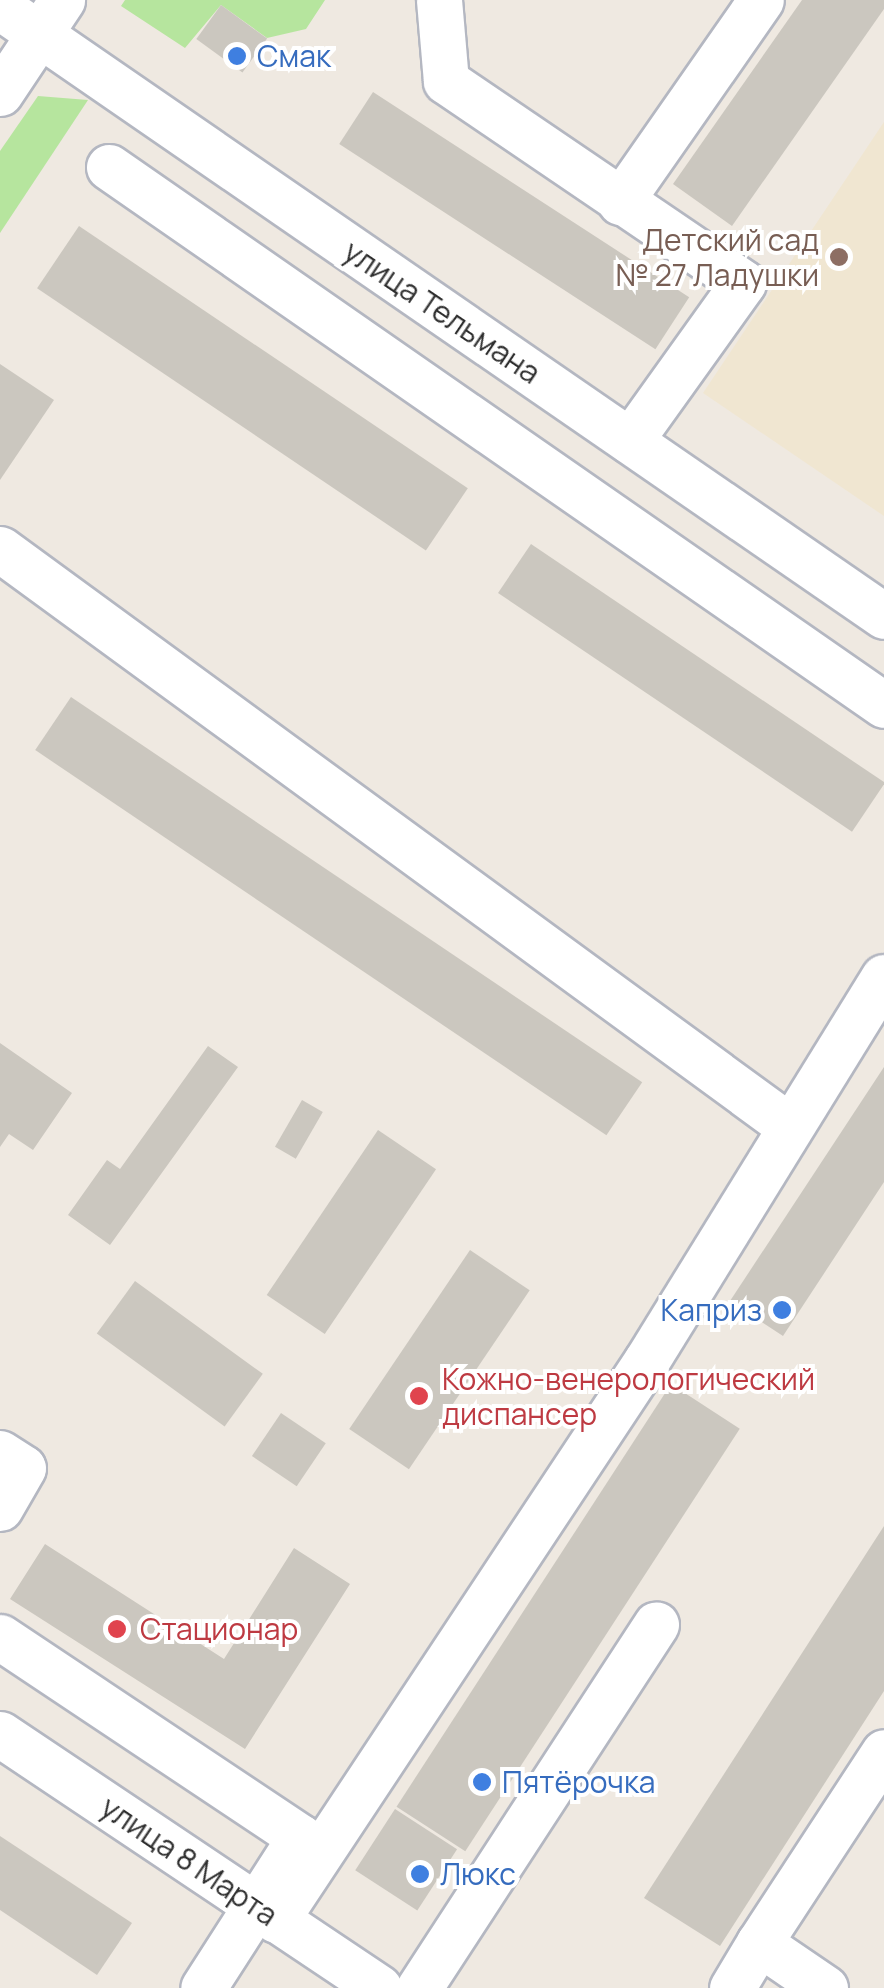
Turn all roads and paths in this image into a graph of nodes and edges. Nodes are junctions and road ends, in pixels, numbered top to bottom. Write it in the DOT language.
graph roads {
  1 [pos="439,0"];
  2 [pos="761,0"];
  3 [pos="0,7"];
  4 [pos="50,17"];
  5 [pos="0,93"];
  6 [pos="109,167"];
  7 [pos="620,202"];
  8 [pos="630,441"];
  9 [pos="0,549"];
  10 [pos="884,616"];
  11 [pos="884,705"];
  12 [pos="884,978"];
  13 [pos="789,1126"];
  14 [pos="0,1454"];
  15 [pos="0,1508"];
  16 [pos="656,1625"];
  17 [pos="0,1638"];
  18 [pos="0,1734"];
  19 [pos="884,1752"];
  20 [pos="266,1913"];
  21 [pos="759,1943"];
  22 [pos="203,1988"];
  23 [pos="379,1988"];
  24 [pos="419,1988"];
  25 [pos="732,1988"];
  26 [pos="825,1988"];
  1 -- 7 [label="street"];
  2 -- 7 [label="street"];
  3 -- 4 [label="street, улица Тельмана"];
  4 -- 5 [label="street"];
  4 -- 8 [label="street, улица Тельмана"];
  6 -- 11 [label="street"];
  7 -- 8 [label="street"];
  8 -- 10 [label="street, улица Тельмана"];
  9 -- 13 [label="street"];
  12 -- 13 [label="street"];
  13 -- 20 [label="street"];
  14 -- 15 [label="street"];
  16 -- 24 [label="street"];
  17 -- 20 [label="street"];
  18 -- 20 [label="street, улица 8 Марта"];
  19 -- 21 [label="street"];
  20 -- 22 [label="street"];
  20 -- 23 [label="street, улица 8 Марта"];
  21 -- 25 [label="street"];
  21 -- 26 [label="street"];
}
